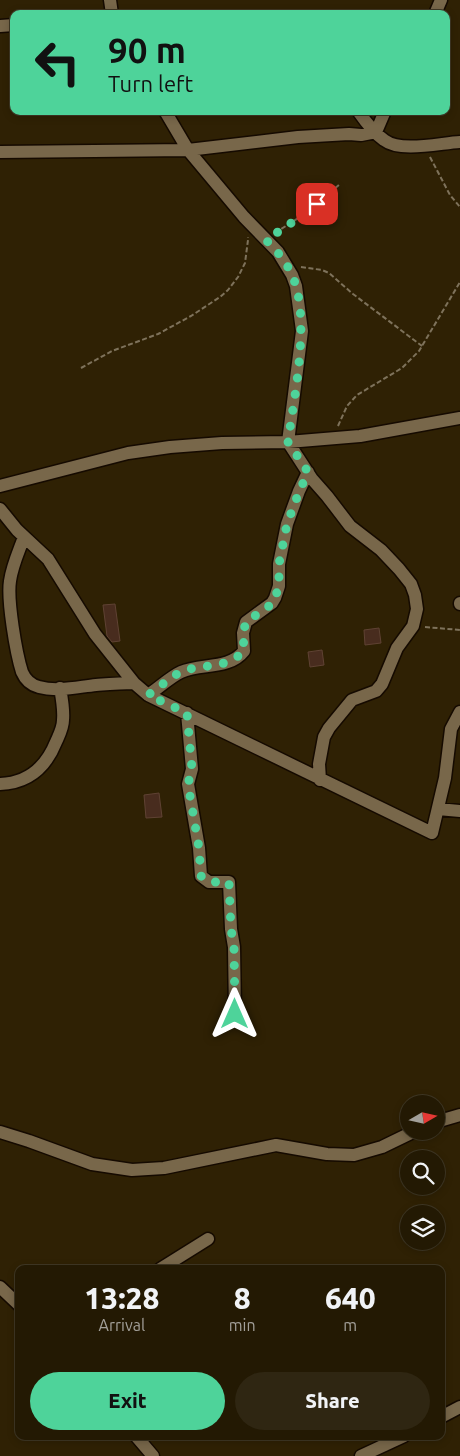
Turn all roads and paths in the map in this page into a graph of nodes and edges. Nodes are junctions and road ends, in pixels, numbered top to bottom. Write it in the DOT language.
graph roads {
  1 [pos="166,115"];
  2 [pos="361,115"];
  3 [pos="383,115"];
  4 [pos="376,132"];
  5 [pos="460,142"];
  6 [pos="424,146"];
  7 [pos="188,150"];
  8 [pos="0,152"];
  9 [pos="339,185"];
  10 [pos="460,207"];
  11 [pos="244,217"];
  12 [pos="266,240"];
  13 [pos="285,262"];
  14 [pos="460,282"];
  15 [pos="422,346"];
  16 [pos="81,368"];
  17 [pos="460,418"];
  18 [pos="331,438"];
  19 [pos="288,442"];
  20 [pos="308,472"];
  21 [pos="0,486"];
  22 [pos="0,509"];
  23 [pos="24,537"];
  24 [pos="412,626"];
  25 [pos="460,630"];
  26 [pos="134,683"];
  27 [pos="60,688"];
  28 [pos="148,695"];
  29 [pos="460,712"];
  30 [pos="187,713"];
  31 [pos="320,780"];
  32 [pos="0,784"];
  33 [pos="438,809"];
  34 [pos="460,811"];
  35 [pos="235,1014"];
  36 [pos="460,1115"];
  37 [pos="445,1119"];
  38 [pos="0,1132"];
  39 [pos="400,1138"];
  40 [pos="208,1239"];
  41 [pos="166,1265"];
  42 [pos="0,1287"];
  43 [pos="15,1301"];
  44 [pos="460,1407"];
  45 [pos="445,1415"];
  46 [pos="139,1440"];
  47 [pos="395,1440"];
  48 [pos="153,1456"];
  49 [pos="361,1456"];
  1 -- 7 [label="street"];
  2 -- 4 [label="street"];
  3 -- 4 [label="street"];
  4 -- 6 [label="street"];
  4 -- 7 [label="street"];
  5 -- 6 [label="street"];
  6 -- 10 [label="path"];
  7 -- 8 [label="street"];
  7 -- 11 [label="street"];
  9 -- 12 [label="path"];
  11 -- 12 [label="street"];
  11 -- 16 [label="path"];
  12 -- 13 [label="street"];
  13 -- 15 [label="path"];
  13 -- 19 [label="street"];
  14 -- 15 [label="path"];
  15 -- 18 [label="path"];
  17 -- 18 [label="street"];
  18 -- 19 [label="street"];
  19 -- 20 [label="street"];
  19 -- 21 [label="street"];
  20 -- 24 [label="street"];
  20 -- 28 [label="street"];
  22 -- 23 [label="street"];
  23 -- 26 [label="street"];
  23 -- 27 [label="street"];
  24 -- 25 [label="path"];
  24 -- 31 [label="street"];
  26 -- 27 [label="street"];
  26 -- 28 [label="street"];
  27 -- 32 [label="street"];
  28 -- 30 [label="street"];
  29 -- 33 [label="street"];
  30 -- 31 [label="street"];
  30 -- 35 [label="street"];
  31 -- 33 [label="street"];
  33 -- 34 [label="street"];
  36 -- 37 [label="street"];
  38 -- 39 [label="street"];
  40 -- 41 [label="street"];
  42 -- 43 [label="street"];
  44 -- 45 [label="street"];
  46 -- 48 [label="street"];
  47 -- 49 [label="street"];
}
